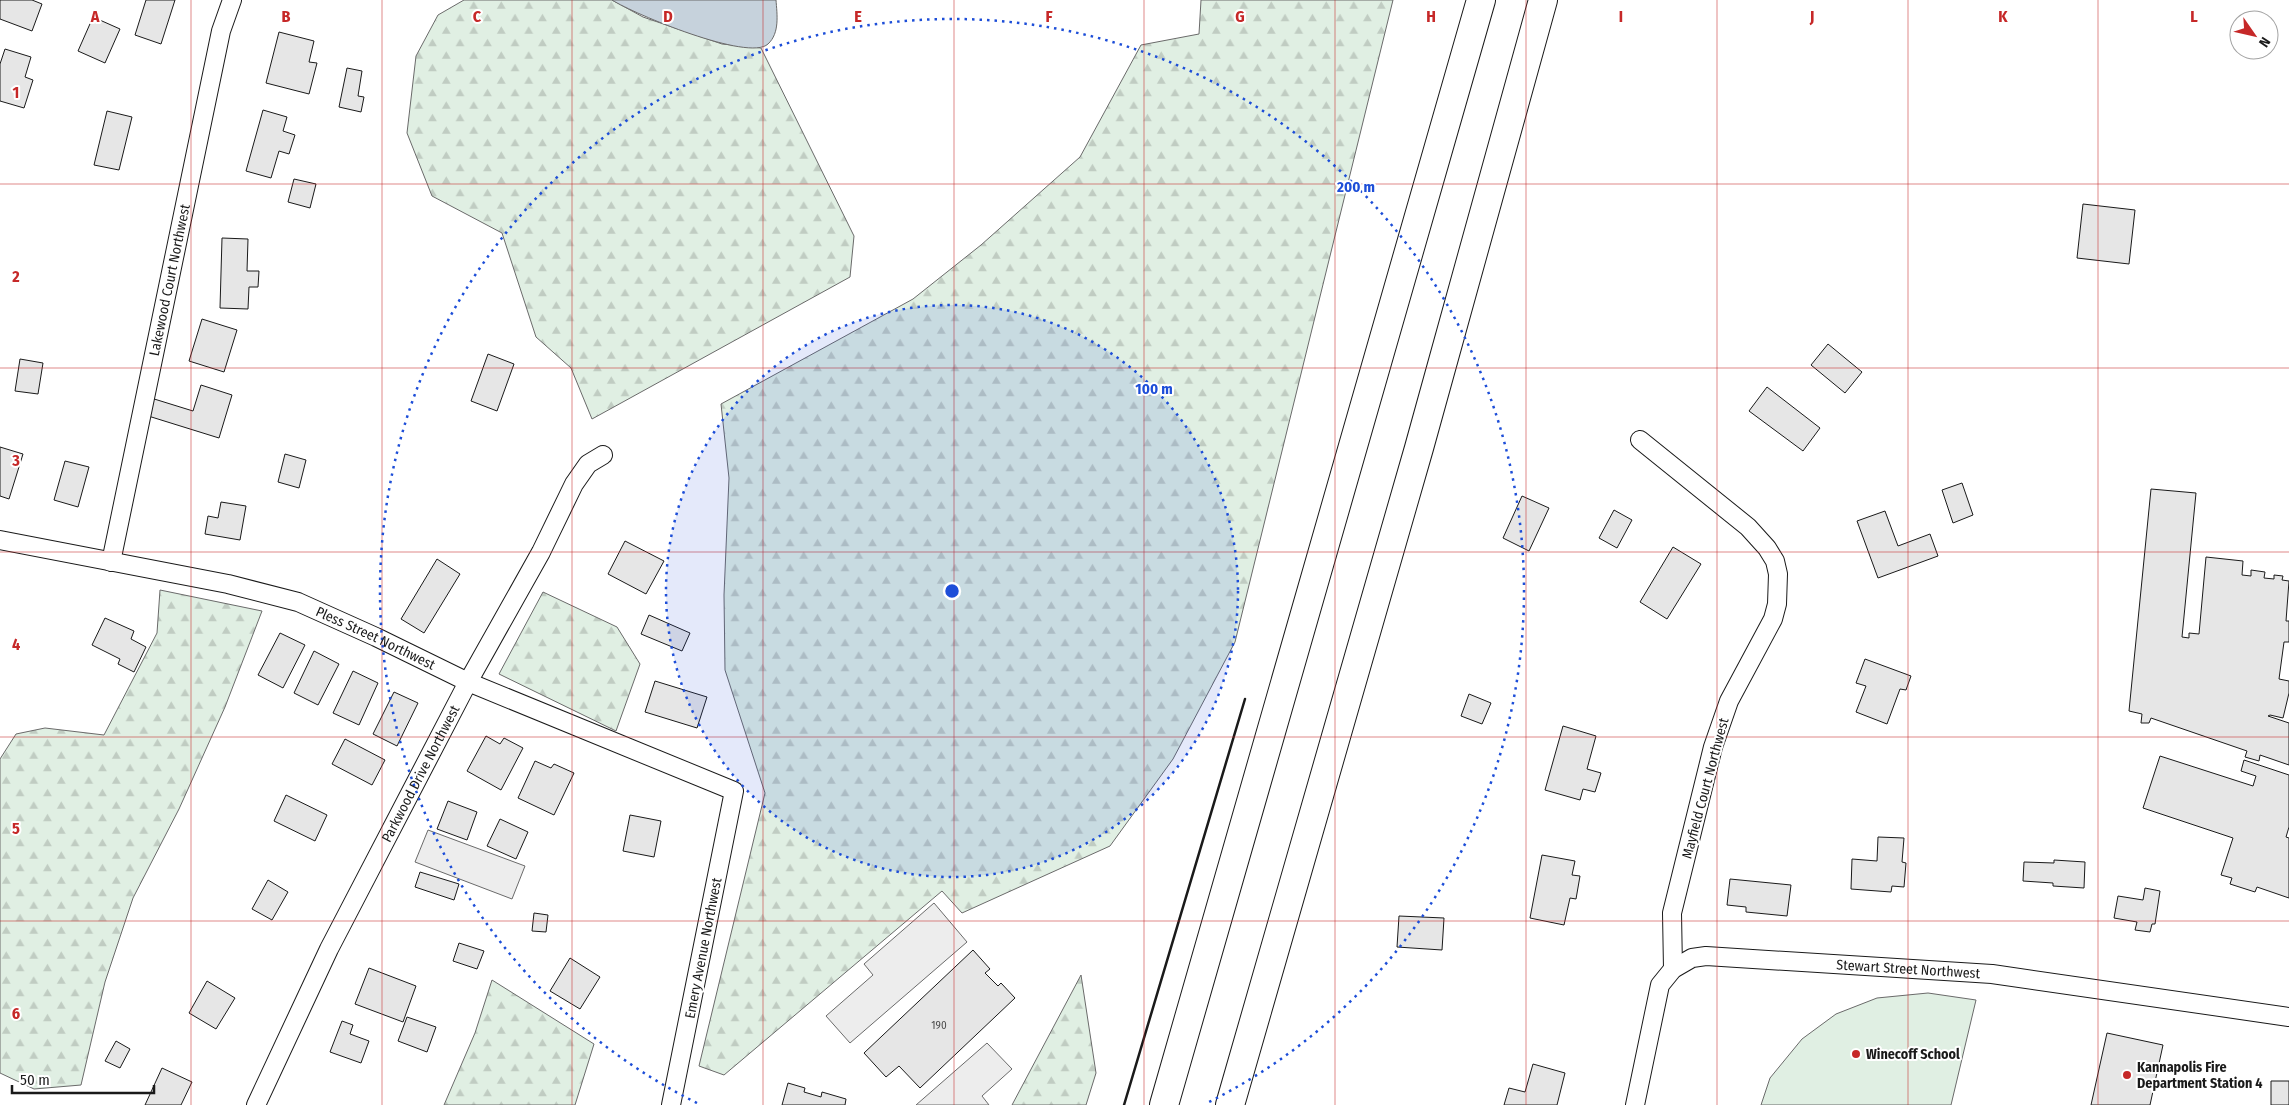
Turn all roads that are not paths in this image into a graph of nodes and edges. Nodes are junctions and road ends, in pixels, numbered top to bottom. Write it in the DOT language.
graph roads {
  1 [pos="232,0"];
  2 [pos="1481,0"];
  3 [pos="1543,0"];
  4 [pos="1640,440"];
  5 [pos="603,455"];
  6 [pos="0,540"];
  7 [pos="111,562"];
  8 [pos="468,682"];
  9 [pos="734,791"];
  10 [pos="1673,969"];
  11 [pos="2289,1017"];
  12 [pos="256,1105"];
  13 [pos="671,1105"];
  14 [pos="1164,1105"];
  15 [pos="1230,1105"];
  16 [pos="1635,1105"];
  1 -- 7 [label="street, Lakewood Court Northwest"];
  2 -- 14 [label="highway"];
  3 -- 15 [label="highway"];
  4 -- 10 [label="street, Mayfield Court Northwest"];
  5 -- 8 [label="street, Parkwood Drive Northwest"];
  6 -- 7 [label="street, Pless Street Northwest"];
  7 -- 8 [label="street, Pless Street Northwest"];
  8 -- 9 [label="street, Pless Street Northwest"];
  8 -- 12 [label="street, Parkwood Drive Northwest"];
  9 -- 13 [label="street, Emery Avenue Northwest"];
  10 -- 11 [label="street, Stewart Street Northwest"];
  10 -- 16 [label="street, Stewart Street Northwest"];
}
